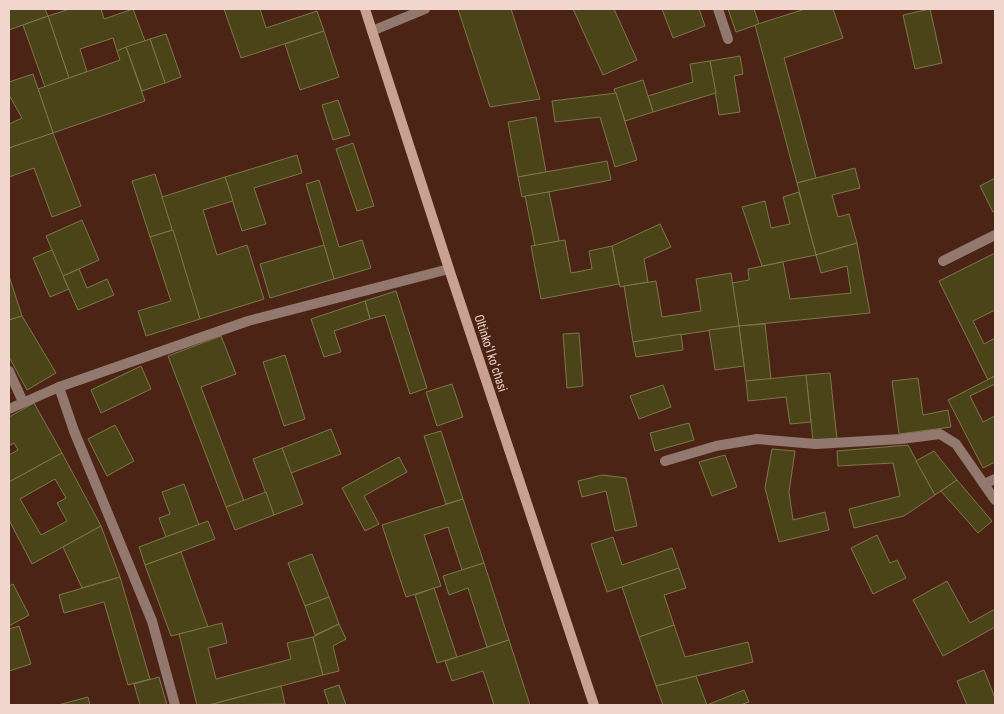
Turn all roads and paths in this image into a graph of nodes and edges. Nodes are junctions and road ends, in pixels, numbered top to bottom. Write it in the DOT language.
graph roads {
  1 [pos="365,9"];
  2 [pos="425,9"];
  3 [pos="718,9"];
  4 [pos="372,31"];
  5 [pos="728,40"];
  6 [pos="995,235"];
  7 [pos="943,261"];
  8 [pos="448,269"];
  9 [pos="9,371"];
  10 [pos="59,387"];
  11 [pos="23,402"];
  12 [pos="9,409"];
  13 [pos="665,461"];
  14 [pos="995,479"];
  15 [pos="984,484"];
  16 [pos="995,500"];
  17 [pos="175,705"];
  18 [pos="594,705"];
  1 -- 4 [label="main road, Oltinkoʻl koʻchasi"];
  2 -- 4 [label="street"];
  3 -- 5 [label="street"];
  4 -- 8 [label="main road, Oltinkoʻl koʻchasi"];
  6 -- 7 [label="street"];
  8 -- 10 [label="street"];
  8 -- 18 [label="main road, Oltinkoʻl koʻchasi"];
  9 -- 11 [label="street"];
  10 -- 11 [label="street"];
  10 -- 17 [label="street"];
  11 -- 12 [label="street"];
  13 -- 15 [label="street"];
  14 -- 15 [label="street"];
  15 -- 16 [label="street"];
}
